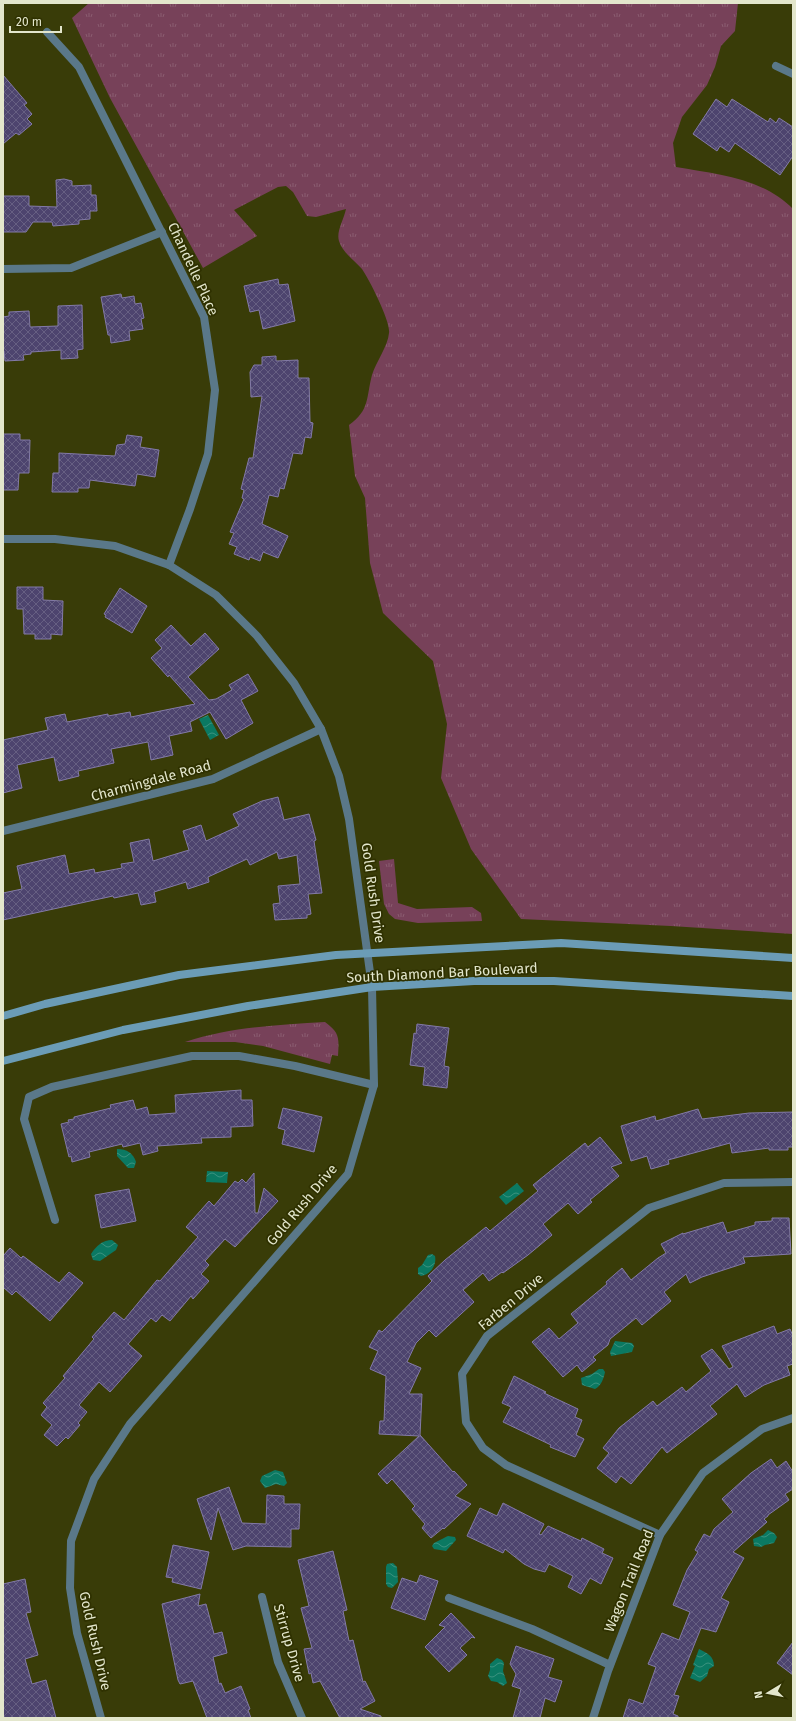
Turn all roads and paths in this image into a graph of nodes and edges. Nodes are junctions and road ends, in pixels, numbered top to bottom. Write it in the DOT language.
graph roads {
  1 [pos="47,32"];
  2 [pos="776,66"];
  3 [pos="793,74"];
  4 [pos="162,232"];
  5 [pos="3,269"];
  6 [pos="3,539"];
  7 [pos="169,565"];
  8 [pos="321,729"];
  9 [pos="3,831"];
  10 [pos="368,952"];
  11 [pos="793,958"];
  12 [pos="372,987"];
  13 [pos="793,996"];
  14 [pos="3,1016"];
  15 [pos="3,1061"];
  16 [pos="374,1085"];
  17 [pos="793,1182"];
  18 [pos="55,1220"];
  19 [pos="793,1418"];
  20 [pos="660,1535"];
  21 [pos="262,1597"];
  22 [pos="450,1598"];
  23 [pos="610,1665"];
  24 [pos="101,1718"];
  25 [pos="302,1718"];
  26 [pos="593,1718"];
  1 -- 4 [label="street, Chandelle Place"];
  2 -- 3 [label="street"];
  4 -- 5 [label="street"];
  4 -- 7 [label="street, Chandelle Place"];
  6 -- 7 [label="street, Gold Rush Drive"];
  7 -- 8 [label="street, Gold Rush Drive"];
  8 -- 9 [label="street, Charmingdale Road"];
  8 -- 10 [label="street, Gold Rush Drive"];
  10 -- 11 [label="main road, South Diamond Bar Boulevard"];
  10 -- 12 [label="street, Gold Rush Drive"];
  10 -- 14 [label="main road, South Diamond Bar Boulevard"];
  12 -- 13 [label="main road, South Diamond Bar Boulevard"];
  12 -- 15 [label="main road, South Diamond Bar Boulevard"];
  12 -- 16 [label="street, Gold Rush Drive"];
  16 -- 18 [label="street"];
  16 -- 24 [label="street, Gold Rush Drive"];
  17 -- 20 [label="street, Farben Drive"];
  19 -- 20 [label="street, Wagon Trail Road"];
  20 -- 23 [label="street, Wagon Trail Road"];
  21 -- 25 [label="street, Stirrup Drive"];
  22 -- 23 [label="street"];
  23 -- 26 [label="street, Wagon Trail Road"];
}
